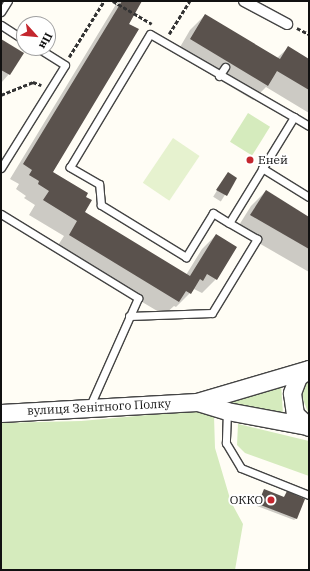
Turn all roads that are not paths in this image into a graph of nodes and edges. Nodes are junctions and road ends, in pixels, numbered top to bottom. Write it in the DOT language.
graph roads {
  1 [pos="8,1"];
  2 [pos="244,1"];
  3 [pos="1,12"];
  4 [pos="286,24"];
  5 [pos="1,25"];
  6 [pos="16,35"];
  7 [pos="51,56"];
  8 [pos="225,67"];
  9 [pos="219,76"];
  10 [pos="294,117"];
  11 [pos="309,126"];
  12 [pos="1,168"];
  13 [pos="262,168"];
  14 [pos="309,197"];
  15 [pos="1,214"];
  16 [pos="229,222"];
  17 [pos="129,316"];
  18 [pos="309,369"];
  19 [pos="198,402"];
  20 [pos="90,406"];
  21 [pos="227,411"];
  22 [pos="1,413"];
  23 [pos="308,426"];
  24 [pos="309,495"];
  1 -- 3 [label="lane"];
  2 -- 4 [label="street"];
  5 -- 6 [label="lane"];
  7 -- 12 [label="lane"];
  8 -- 9 [label="lane"];
  9 -- 10 [label="lane"];
  9 -- 16 [label="lane"];
  10 -- 11 [label="lane"];
  10 -- 13 [label="lane"];
  13 -- 14 [label="lane"];
  13 -- 16 [label="lane"];
  15 -- 17 [label="lane"];
  16 -- 17 [label="lane"];
  17 -- 20 [label="lane"];
  18 -- 19 [label="street, вулиця Зенітного Полку"];
  18 -- 23 [label="street"];
  19 -- 20 [label="street, вулиця Зенітного Полку"];
  19 -- 21 [label="street, вулиця Зенітного Полку"];
  20 -- 22 [label="street, вулиця Зенітного Полку"];
  21 -- 23 [label="street, вулиця Зенітного Полку"];
  21 -- 24 [label="lane"];
}
